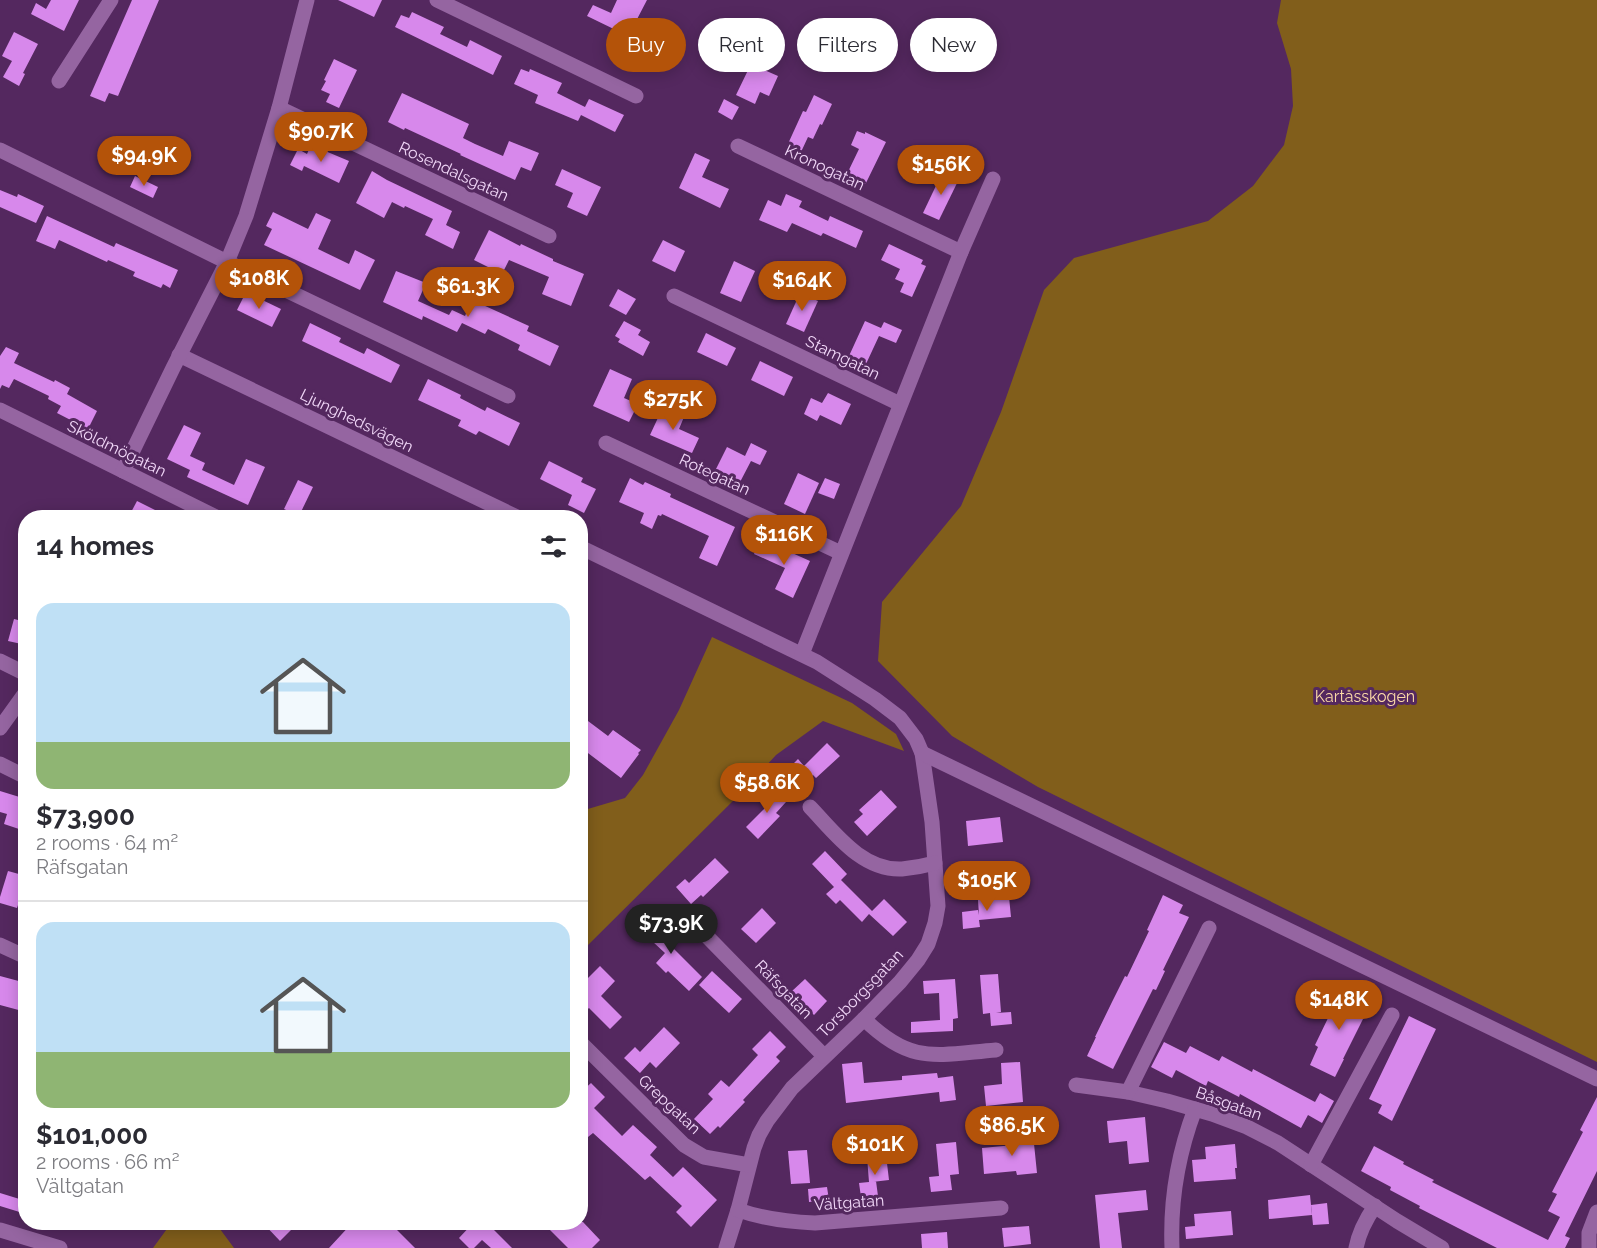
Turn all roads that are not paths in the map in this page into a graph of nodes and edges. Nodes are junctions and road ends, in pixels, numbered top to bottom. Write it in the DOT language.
graph roads {
  1 [pos="111,0"];
  2 [pos="307,0"];
  3 [pos="437,0"];
  4 [pos="59,81"];
  5 [pos="636,96"];
  6 [pos="279,108"];
  7 [pos="738,146"];
  8 [pos="0,150"];
  9 [pos="993,178"];
  10 [pos="549,236"];
  11 [pos="960,252"];
  12 [pos="227,262"];
  13 [pos="674,296"];
  14 [pos="179,355"];
  15 [pos="508,396"];
  16 [pos="900,404"];
  17 [pos="0,410"];
  18 [pos="606,443"];
  19 [pos="123,471"];
  20 [pos="202,510"];
  21 [pos="502,510"];
  22 [pos="588,550"];
  23 [pos="841,553"];
  24 [pos="802,654"];
  25 [pos="0,662"];
  26 [pos="18,670"];
  27 [pos="18,703"];
  28 [pos="0,728"];
  29 [pos="922,753"];
  30 [pos="0,764"];
  31 [pos="18,773"];
  32 [pos="810,807"];
  33 [pos="935,863"];
  34 [pos="693,922"];
  35 [pos="1209,928"];
  36 [pos="0,945"];
  37 [pos="18,953"];
  38 [pos="1392,1015"];
  39 [pos="864,1019"];
  40 [pos="588,1050"];
  41 [pos="996,1050"];
  42 [pos="824,1056"];
  43 [pos="1597,1079"];
  44 [pos="1076,1085"];
  45 [pos="1128,1092"];
  46 [pos="1195,1108"];
  47 [pos="749,1165"];
  48 [pos="1311,1165"];
  49 [pos="1375,1206"];
  50 [pos="1001,1208"];
  51 [pos="738,1210"];
  52 [pos="1597,1212"];
  53 [pos="0,1230"];
  54 [pos="60,1248"];
  55 [pos="726,1248"];
  56 [pos="1172,1248"];
  57 [pos="1356,1248"];
  58 [pos="1443,1248"];
  59 [pos="1589,1248"];
  1 -- 4 [label="street"];
  2 -- 6 [label="street"];
  3 -- 5 [label="street"];
  6 -- 10 [label="street, Rosendalsgatan"];
  6 -- 12 [label="street"];
  7 -- 11 [label="street, Kronogatan"];
  8 -- 12 [label="street"];
  9 -- 11 [label="street"];
  11 -- 16 [label="street"];
  12 -- 14 [label="street"];
  12 -- 15 [label="street"];
  13 -- 16 [label="street, Stamgatan"];
  14 -- 19 [label="street"];
  14 -- 21 [label="street, Ljunghedsvägen"];
  16 -- 23 [label="street"];
  17 -- 19 [label="street, Sköldmögatan"];
  18 -- 23 [label="street, Rotegatan"];
  19 -- 20 [label="street, Sköldmögatan"];
  22 -- 24 [label="street"];
  23 -- 24 [label="street"];
  24 -- 29 [label="street, Torsborgsgatan"];
  25 -- 26 [label="street"];
  27 -- 28 [label="street"];
  29 -- 33 [label="street, Torsborgsgatan"];
  29 -- 43 [label="street"];
  30 -- 31 [label="street"];
  32 -- 33 [label="street"];
  33 -- 39 [label="street, Torsborgsgatan"];
  34 -- 42 [label="street, Räfsgatan"];
  35 -- 45 [label="street"];
  36 -- 37 [label="street"];
  38 -- 48 [label="street"];
  39 -- 41 [label="street"];
  39 -- 42 [label="street, Torsborgsgatan"];
  40 -- 47 [label="street, Grepgatan"];
  42 -- 47 [label="street, Torsborgsgatan"];
  44 -- 45 [label="street, Båsgatan"];
  45 -- 46 [label="street, Båsgatan"];
  46 -- 48 [label="street, Båsgatan"];
  46 -- 56 [label="street"];
  47 -- 51 [label="street, Torsborgsgatan"];
  48 -- 49 [label="street, Båsgatan"];
  49 -- 57 [label="street"];
  49 -- 58 [label="street, Båsgatan"];
  50 -- 51 [label="street, Vältgatan"];
  51 -- 55 [label="street, Torsborgsgatan"];
  52 -- 59 [label="street"];
  53 -- 54 [label="street"];
}
